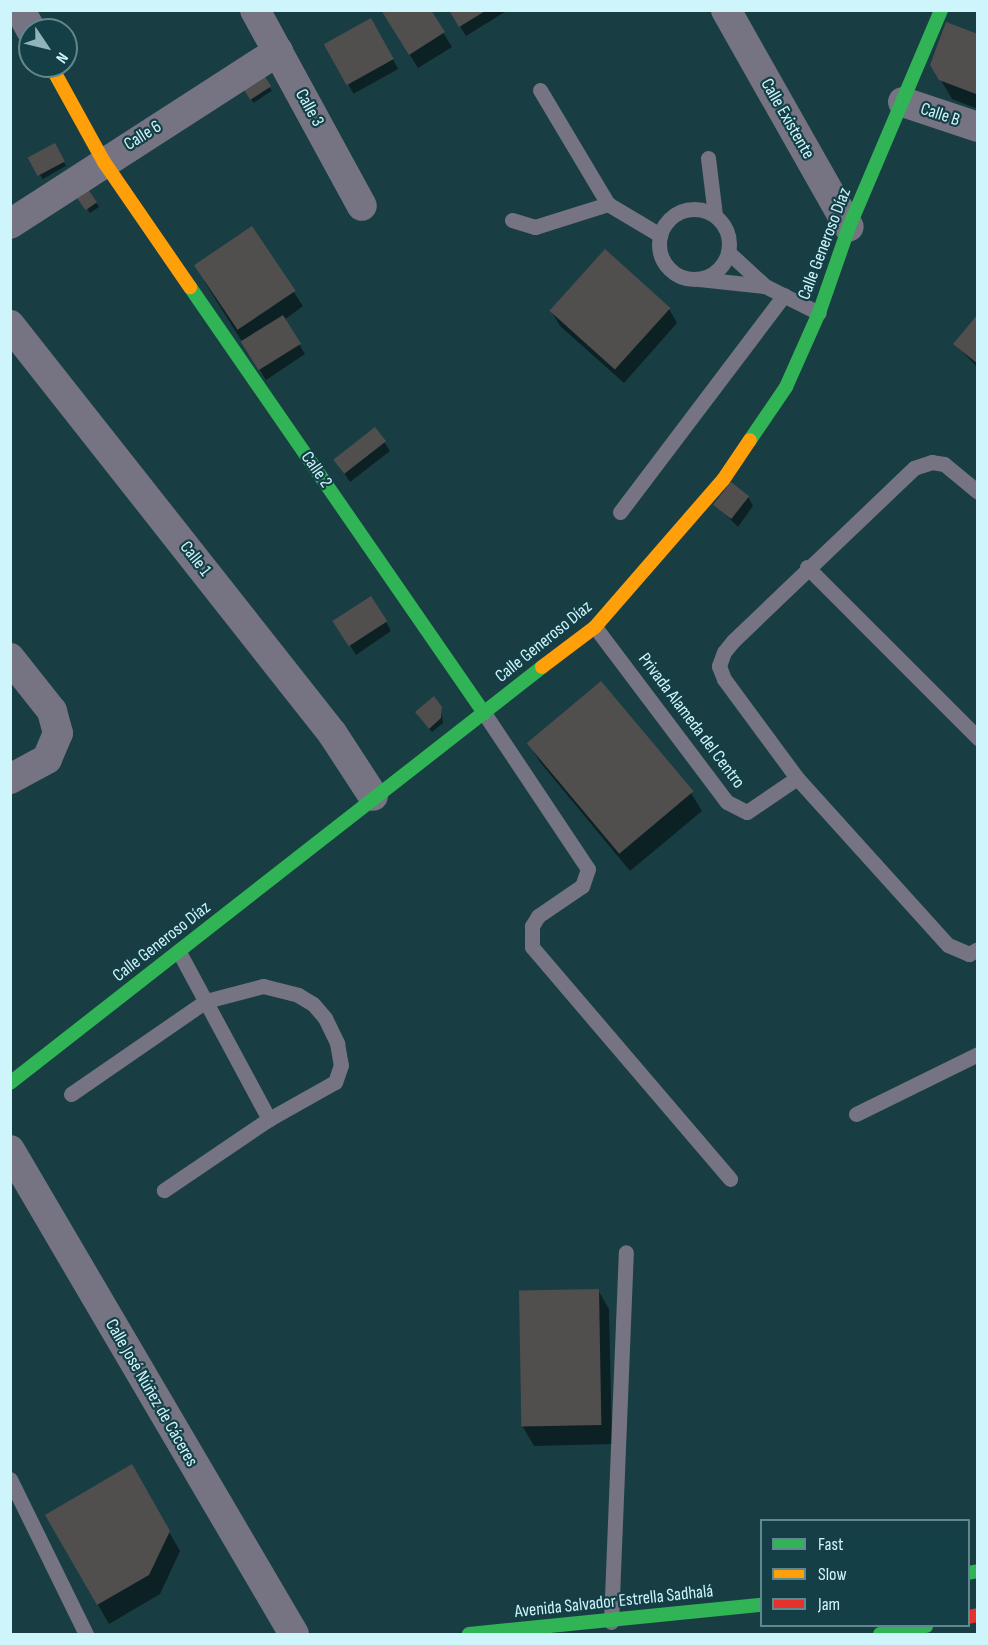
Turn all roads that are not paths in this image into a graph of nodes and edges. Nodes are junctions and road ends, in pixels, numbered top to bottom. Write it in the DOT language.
graph roads {
  1 [pos="255,10"];
  2 [pos="726,10"];
  3 [pos="941,10"];
  4 [pos="278,51"];
  5 [pos="58,78"];
  6 [pos="540,90"];
  7 [pos="903,102"];
  8 [pos="978,127"];
  9 [pos="708,158"];
  10 [pos="104,162"];
  11 [pos="608,204"];
  12 [pos="362,206"];
  13 [pos="715,215"];
  14 [pos="512,220"];
  15 [pos="10,224"];
  16 [pos="849,226"];
  17 [pos="660,235"];
  18 [pos="728,252"];
  19 [pos="699,279"];
  20 [pos="765,286"];
  21 [pos="784,295"];
  22 [pos="819,313"];
  23 [pos="10,325"];
  24 [pos="978,492"];
  25 [pos="620,512"];
  26 [pos="807,567"];
  27 [pos="595,627"];
  28 [pos="10,658"];
  29 [pos="484,714"];
  30 [pos="978,738"];
  31 [pos="797,778"];
  32 [pos="10,779"];
  33 [pos="373,796"];
  34 [pos="978,949"];
  35 [pos="179,952"];
  36 [pos="206,1002"];
  37 [pos="978,1054"];
  38 [pos="10,1083"];
  39 [pos="71,1094"];
  40 [pos="856,1114"];
  41 [pos="269,1119"];
  42 [pos="10,1150"];
  43 [pos="730,1179"];
  44 [pos="164,1190"];
  45 [pos="626,1252"];
  46 [pos="10,1479"];
  47 [pos="760,1605"];
  48 [pos="611,1622"];
  49 [pos="921,1627"];
  50 [pos="86,1635"];
  51 [pos="294,1635"];
  52 [pos="469,1635"];
  53 [pos="880,1635"];
  1 -- 4 [label="street, Calle 3"];
  2 -- 16 [label="street, Calle Existente"];
  3 -- 7 [label="main road, Calle Generoso Díaz"];
  4 -- 10 [label="street, Calle 6"];
  4 -- 12 [label="street, Calle 3"];
  5 -- 10 [label="main road, Calle 2"];
  6 -- 11 [label="lane"];
  7 -- 8 [label="street, Calle B"];
  7 -- 16 [label="main road, Calle Generoso Díaz"];
  9 -- 13 [label="lane"];
  10 -- 15 [label="street, Calle 6"];
  10 -- 29 [label="main road, Calle 2"];
  11 -- 14 [label="lane"];
  11 -- 17 [label="lane"];
  13 -- 17 [label="lane"];
  13 -- 18 [label="lane"];
  16 -- 22 [label="main road, Calle Generoso Díaz"];
  17 -- 19 [label="lane"];
  18 -- 19 [label="lane"];
  18 -- 20 [label="lane"];
  19 -- 20 [label="lane"];
  20 -- 21 [label="lane"];
  21 -- 22 [label="lane"];
  21 -- 25 [label="lane"];
  22 -- 27 [label="main road, Calle Generoso Díaz"];
  23 -- 33 [label="street, Calle 1"];
  24 -- 26 [label="lane"];
  26 -- 30 [label="lane"];
  26 -- 31 [label="lane"];
  27 -- 29 [label="main road, Calle Generoso Díaz"];
  27 -- 31 [label="lane, Privada Alameda del Centro"];
  28 -- 32 [label="street"];
  29 -- 33 [label="main road, Calle Generoso Díaz"];
  29 -- 43 [label="lane, Calle 2"];
  31 -- 34 [label="lane"];
  33 -- 35 [label="main road, Calle Generoso Díaz"];
  35 -- 36 [label="lane"];
  35 -- 38 [label="main road, Calle Generoso Díaz"];
  36 -- 39 [label="lane"];
  36 -- 41 [label="lane"];
  36 -- 41 [label="lane"];
  37 -- 40 [label="lane"];
  41 -- 44 [label="lane"];
  42 -- 51 [label="street, Calle José Núñez de Cáceres"];
  45 -- 48 [label="lane"];
  46 -- 50 [label="lane"];
  47 -- 48 [label="main road, Avenida Salvador Estrella Sadhalá"];
  48 -- 52 [label="main road, Avenida Salvador Estrella Sadhalá"];
  49 -- 53 [label="main road"];
}
